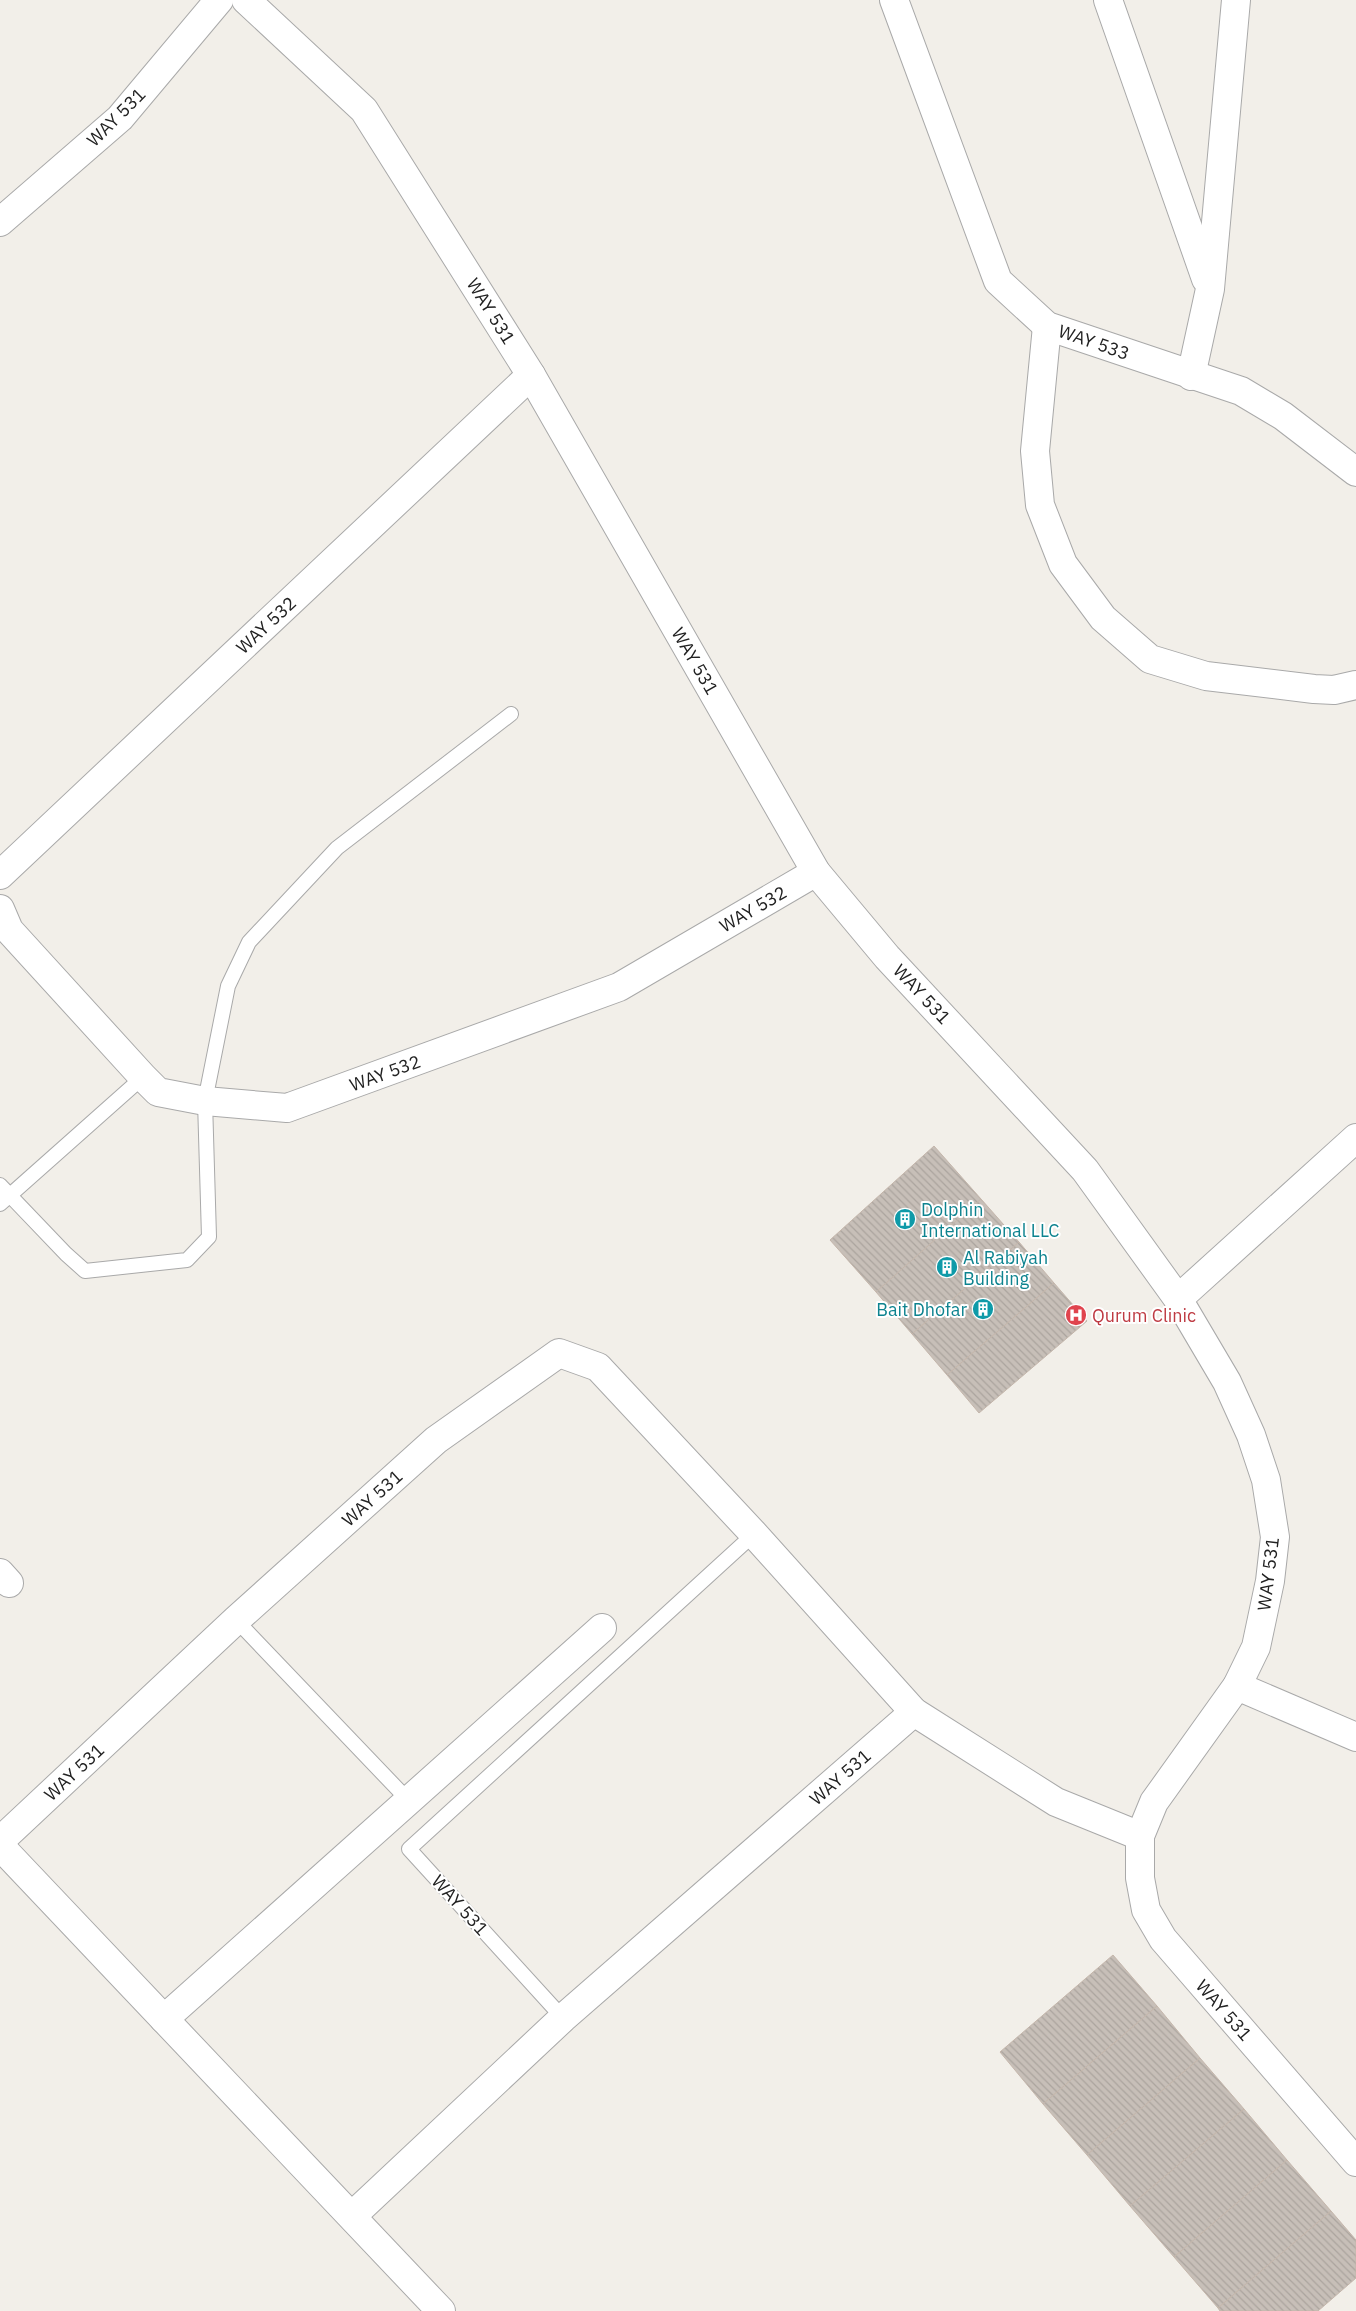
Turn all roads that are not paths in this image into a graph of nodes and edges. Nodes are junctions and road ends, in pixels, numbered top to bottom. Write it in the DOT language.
graph roads {
  1 [pos="219,0"];
  2 [pos="246,0"];
  3 [pos="894,0"];
  4 [pos="1108,0"];
  5 [pos="1236,0"];
  6 [pos="0,222"];
  7 [pos="1210,289"];
  8 [pos="1047,326"];
  9 [pos="531,375"];
  10 [pos="1191,376"];
  11 [pos="1356,472"];
  12 [pos="1356,685"];
  13 [pos="511,714"];
  14 [pos="816,872"];
  15 [pos="0,875"];
  16 [pos="3,926"];
  17 [pos="143,1078"];
  18 [pos="205,1101"];
  19 [pos="1356,1138"];
  20 [pos="3,1195"];
  21 [pos="1178,1299"];
  22 [pos="754,1534"];
  23 [pos="236,1620"];
  24 [pos="602,1628"];
  25 [pos="1238,1686"];
  26 [pos="914,1712"];
  27 [pos="1356,1737"];
  28 [pos="409,1801"];
  29 [pos="1140,1836"];
  30 [pos="0,1841"];
  31 [pos="0,1846"];
  32 [pos="563,2018"];
  33 [pos="164,2019"];
  34 [pos="1356,2162"];
  35 [pos="352,2216"];
  36 [pos="441,2311"];
  1 -- 6 [label="street, WAY 531"];
  2 -- 9 [label="street, WAY 531"];
  3 -- 8 [label="street, WAY 533"];
  4 -- 7 [label="street"];
  5 -- 7 [label="street"];
  7 -- 10 [label="street"];
  8 -- 10 [label="street, WAY 533"];
  8 -- 12 [label="street"];
  9 -- 14 [label="street, WAY 531"];
  9 -- 15 [label="street, WAY 532"];
  10 -- 11 [label="street, WAY 533"];
  13 -- 18 [label="lane"];
  14 -- 18 [label="street, WAY 532"];
  14 -- 21 [label="street, WAY 531"];
  16 -- 17 [label="street, WAY 532"];
  17 -- 18 [label="street, WAY 532"];
  17 -- 20 [label="lane"];
  18 -- 20 [label="lane"];
  19 -- 21 [label="street"];
  21 -- 25 [label="street, WAY 531"];
  22 -- 23 [label="street, WAY 531"];
  22 -- 26 [label="street, WAY 531"];
  22 -- 32 [label="lane, WAY 531"];
  23 -- 28 [label="lane"];
  23 -- 30 [label="street, WAY 531"];
  24 -- 28 [label="street"];
  25 -- 27 [label="street"];
  25 -- 29 [label="street, WAY 531"];
  26 -- 29 [label="street, WAY 531"];
  26 -- 32 [label="street, WAY 531"];
  28 -- 33 [label="street"];
  29 -- 34 [label="street, WAY 531"];
  31 -- 33 [label="street"];
  32 -- 35 [label="street, WAY 531"];
  33 -- 35 [label="street"];
  35 -- 36 [label="street"];
}
